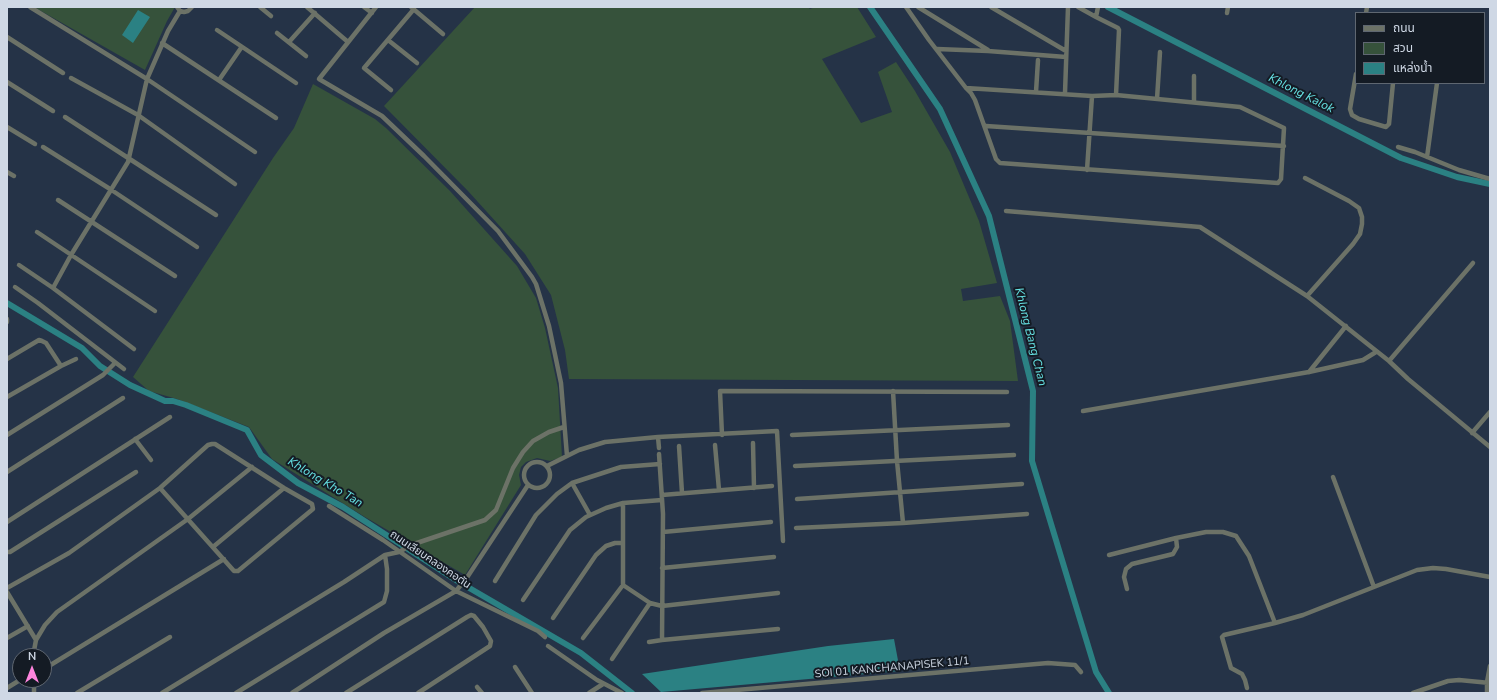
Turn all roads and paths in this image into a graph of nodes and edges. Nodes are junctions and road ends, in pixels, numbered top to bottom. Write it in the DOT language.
graph roads {
  1 [pos="30,7"];
  2 [pos="192,7"];
  3 [pos="260,7"];
  4 [pos="308,7"];
  5 [pos="364,7"];
  6 [pos="376,7"];
  7 [pos="906,7"];
  8 [pos="918,7"];
  9 [pos="991,7"];
  10 [pos="1068,7"];
  11 [pos="1078,7"];
  12 [pos="1228,7"];
  13 [pos="413,8"];
  14 [pos="178,9"];
  15 [pos="1097,12"];
  16 [pos="315,13"];
  17 [pos="372,13"];
  18 [pos="1227,13"];
  19 [pos="271,16"];
  20 [pos="217,30"];
  21 [pos="277,33"];
  22 [pos="443,34"];
  23 [pos="7,37"];
  24 [pos="388,40"];
  25 [pos="289,42"];
  26 [pos="348,42"];
  27 [pos="162,43"];
  28 [pos="241,48"];
  29 [pos="937,49"];
  30 [pos="988,51"];
  31 [pos="1066,51"];
  32 [pos="1160,52"];
  33 [pos="306,56"];
  34 [pos="1066,57"];
  35 [pos="1038,60"];
  36 [pos="417,63"];
  37 [pos="63,73"];
  38 [pos="1194,76"];
  39 [pos="71,78"];
  40 [pos="147,79"];
  41 [pos="219,80"];
  42 [pos="1355,80"];
  43 [pos="7,82"];
  44 [pos="296,83"];
  45 [pos="1393,84"];
  46 [pos="1437,84"];
  47 [pos="966,88"];
  48 [pos="391,90"];
  49 [pos="1036,92"];
  50 [pos="1065,93"];
  51 [pos="1092,96"];
  52 [pos="1116,96"];
  53 [pos="1157,99"];
  54 [pos="1194,102"];
  55 [pos="53,111"];
  56 [pos="138,115"];
  57 [pos="65,118"];
  58 [pos="276,118"];
  59 [pos="986,126"];
  60 [pos="7,127"];
  61 [pos="1089,133"];
  62 [pos="34,144"];
  63 [pos="1284,146"];
  64 [pos="43,147"];
  65 [pos="1398,148"];
  66 [pos="255,152"];
  67 [pos="1427,157"];
  68 [pos="129,158"];
  69 [pos="1087,170"];
  70 [pos="7,172"];
  71 [pos="14,176"];
  72 [pos="1305,178"];
  73 [pos="1490,179"];
  74 [pos="235,184"];
  75 [pos="110,189"];
  76 [pos="58,200"];
  77 [pos="1006,211"];
  78 [pos="216,215"];
  79 [pos="92,222"];
  80 [pos="37,232"];
  81 [pos="197,247"];
  82 [pos="72,254"];
  83 [pos="1473,263"];
  84 [pos="19,265"];
  85 [pos="175,276"];
  86 [pos="15,287"];
  87 [pos="53,288"];
  88 [pos="1307,296"];
  89 [pos="155,310"];
  90 [pos="1346,326"];
  91 [pos="134,349"];
  92 [pos="1376,352"];
  93 [pos="7,359"];
  94 [pos="76,359"];
  95 [pos="1390,362"];
  96 [pos="115,363"];
  97 [pos="61,366"];
  98 [pos="124,370"];
  99 [pos="1309,372"];
  100 [pos="893,391"];
  101 [pos="1007,392"];
  102 [pos="7,397"];
  103 [pos="123,398"];
  104 [pos="1083,411"];
  105 [pos="1490,412"];
  106 [pos="170,417"];
  107 [pos="1008,425"];
  108 [pos="564,427"];
  109 [pos="895,430"];
  110 [pos="1472,433"];
  111 [pos="722,434"];
  112 [pos="7,435"];
  113 [pos="792,435"];
  114 [pos="658,437"];
  115 [pos="135,439"];
  116 [pos="753,443"];
  117 [pos="715,445"];
  118 [pos="679,446"];
  119 [pos="1490,447"];
  120 [pos="659,448"];
  121 [pos="659,454"];
  122 [pos="1014,455"];
  123 [pos="567,456"];
  124 [pos="151,460"];
  125 [pos="897,461"];
  126 [pos="660,464"];
  127 [pos="547,466"];
  128 [pos="795,466"];
  129 [pos="252,467"];
  130 [pos="7,472"];
  131 [pos="136,472"];
  132 [pos="1333,477"];
  133 [pos="572,483"];
  134 [pos="1022,484"];
  135 [pos="528,485"];
  136 [pos="772,486"];
  137 [pos="160,488"];
  138 [pos="284,488"];
  139 [pos="754,488"];
  140 [pos="719,490"];
  141 [pos="900,492"];
  142 [pos="682,493"];
  143 [pos="662,497"];
  144 [pos="797,499"];
  145 [pos="623,504"];
  146 [pos="329,506"];
  147 [pos="1027,514"];
  148 [pos="590,515"];
  149 [pos="188,519"];
  150 [pos="7,522"];
  151 [pos="771,522"];
  152 [pos="903,523"];
  153 [pos="796,528"];
  154 [pos="663,532"];
  155 [pos="1176,538"];
  156 [pos="783,542"];
  157 [pos="622,543"];
  158 [pos="213,547"];
  159 [pos="401,550"];
  160 [pos="7,552"];
  161 [pos="1109,555"];
  162 [pos="385,556"];
  163 [pos="774,557"];
  164 [pos="224,559"];
  165 [pos="662,568"];
  166 [pos="1490,577"];
  167 [pos="495,581"];
  168 [pos="623,585"];
  169 [pos="1374,586"];
  170 [pos="7,588"];
  171 [pos="457,589"];
  172 [pos="1127,589"];
  173 [pos="7,592"];
  174 [pos="778,593"];
  175 [pos="523,600"];
  176 [pos="650,603"];
  177 [pos="662,606"];
  178 [pos="553,618"];
  179 [pos="1275,623"];
  180 [pos="28,626"];
  181 [pos="778,629"];
  182 [pos="170,637"];
  183 [pos="545,637"];
  184 [pos="7,638"];
  185 [pos="584,638"];
  186 [pos="36,640"];
  187 [pos="662,640"];
  188 [pos="649,642"];
  189 [pos="548,646"];
  190 [pos="34,648"];
  191 [pos="612,658"];
  192 [pos="52,664"];
  193 [pos="1490,666"];
  194 [pos="515,667"];
  195 [pos="1081,672"];
  196 [pos="1488,682"];
  197 [pos="603,684"];
  198 [pos="478,687"];
  199 [pos="1247,688"];
  200 [pos="77,693"];
  201 [pos="162,693"];
  202 [pos="236,693"];
  203 [pos="292,693"];
  204 [pos="346,693"];
  205 [pos="418,693"];
  206 [pos="482,693"];
  207 [pos="532,693"];
  208 [pos="589,693"];
  209 [pos="622,693"];
  210 [pos="702,693"];
  211 [pos="1413,693"];
  212 [pos="1487,693"];
  1 -- 40 [label="street"];
  2 -- 14 [label="street"];
  3 -- 19 [label="street"];
  4 -- 16 [label="street"];
  5 -- 17 [label="street"];
  6 -- 17 [label="street"];
  7 -- 29 [label="street"];
  8 -- 30 [label="street"];
  9 -- 31 [label="street"];
  10 -- 31 [label="street"];
  11 -- 15 [label="street"];
  12 -- 18 [label="street"];
  13 -- 22 [label="street"];
  13 -- 24 [label="street"];
  14 -- 27 [label="street"];
  15 -- 52 [label="street"];
  16 -- 25 [label="street"];
  16 -- 26 [label="street"];
  17 -- 26 [label="street"];
  20 -- 28 [label="street"];
  21 -- 25 [label="street"];
  23 -- 37 [label="street"];
  24 -- 36 [label="street"];
  24 -- 48 [label="street"];
  25 -- 33 [label="street"];
  26 -- 108 [label="street"];
  27 -- 40 [label="street"];
  27 -- 41 [label="street"];
  28 -- 41 [label="street"];
  28 -- 44 [label="street"];
  29 -- 30 [label="street"];
  29 -- 47 [label="street"];
  30 -- 34 [label="street"];
  31 -- 34 [label="street"];
  32 -- 53 [label="street"];
  34 -- 50 [label="street"];
  35 -- 49 [label="street"];
  38 -- 54 [label="street"];
  39 -- 56 [label="street"];
  40 -- 56 [label="street"];
  40 -- 66 [label="street"];
  41 -- 58 [label="street"];
  42 -- 45 [label="street"];
  43 -- 55 [label="street"];
  46 -- 67 [label="street"];
  47 -- 49 [label="street"];
  47 -- 59 [label="street"];
  49 -- 50 [label="street"];
  50 -- 51 [label="street"];
  51 -- 52 [label="street"];
  51 -- 61 [label="street"];
  52 -- 53 [label="street"];
  53 -- 54 [label="street"];
  54 -- 63 [label="street"];
  56 -- 68 [label="street"];
  56 -- 74 [label="street"];
  57 -- 68 [label="street"];
  59 -- 61 [label="street"];
  59 -- 69 [label="street"];
  60 -- 62 [label="street"];
  61 -- 63 [label="street"];
  61 -- 69 [label="street"];
  63 -- 69 [label="street"];
  64 -- 75 [label="street"];
  65 -- 67 [label="street"];
  67 -- 73 [label="street"];
  68 -- 75 [label="street"];
  68 -- 78 [label="street"];
  70 -- 71 [label="street"];
  72 -- 88 [label="street"];
  75 -- 79 [label="street"];
  75 -- 81 [label="street"];
  76 -- 79 [label="street"];
  77 -- 88 [label="street"];
  79 -- 82 [label="street"];
  79 -- 85 [label="street"];
  80 -- 82 [label="street"];
  82 -- 87 [label="street"];
  82 -- 89 [label="street"];
  83 -- 95 [label="street"];
  84 -- 87 [label="street"];
  86 -- 96 [label="street"];
  87 -- 91 [label="street"];
  88 -- 90 [label="street"];
  90 -- 92 [label="street"];
  90 -- 99 [label="street"];
  92 -- 95 [label="street"];
  92 -- 99 [label="street"];
  93 -- 97 [label="street"];
  94 -- 97 [label="street"];
  95 -- 110 [label="street"];
  96 -- 98 [label="street"];
  96 -- 112 [label="street"];
  97 -- 102 [label="street"];
  99 -- 104 [label="street"];
  100 -- 101 [label="street"];
  100 -- 109 [label="street"];
  100 -- 111 [label="street"];
  103 -- 130 [label="street"];
  105 -- 110 [label="street"];
  106 -- 115 [label="street"];
  107 -- 109 [label="street"];
  108 -- 123 [label="street"];
  108 -- 159 [label="street"];
  109 -- 113 [label="street"];
  109 -- 125 [label="street"];
  110 -- 119 [label="street"];
  111 -- 114 [label="street"];
  111 -- 156 [label="street"];
  114 -- 120 [label="street"];
  114 -- 123 [label="street"];
  115 -- 124 [label="street"];
  115 -- 150 [label="street"];
  116 -- 139 [label="street"];
  117 -- 140 [label="street"];
  118 -- 142 [label="street"];
  121 -- 126 [label="street"];
  122 -- 125 [label="street"];
  123 -- 127 [label="street"];
  125 -- 128 [label="street"];
  125 -- 141 [label="street"];
  126 -- 133 [label="street"];
  126 -- 143 [label="street"];
  127 -- 135 [label="street"];
  127 -- 135 [label="street"];
  129 -- 137 [label="street"];
  129 -- 138 [label="street"];
  129 -- 149 [label="street"];
  131 -- 160 [label="street"];
  132 -- 169 [label="street"];
  133 -- 148 [label="street"];
  133 -- 167 [label="street"];
  134 -- 141 [label="street"];
  135 -- 171 [label="street"];
  136 -- 139 [label="street"];
  137 -- 149 [label="street"];
  137 -- 170 [label="street"];
  138 -- 158 [label="street"];
  138 -- 164 [label="street"];
  139 -- 140 [label="street"];
  140 -- 142 [label="street"];
  141 -- 144 [label="street"];
  141 -- 152 [label="street"];
  142 -- 143 [label="street"];
  143 -- 145 [label="street"];
  143 -- 154 [label="street"];
  145 -- 148 [label="street"];
  145 -- 157 [label="street"];
  146 -- 159 [label="street, ถนนเลียบคลองคอตัน"];
  147 -- 152 [label="street"];
  148 -- 175 [label="street"];
  149 -- 158 [label="street"];
  149 -- 186 [label="street"];
  151 -- 154 [label="street"];
  152 -- 153 [label="street"];
  154 -- 165 [label="street"];
  155 -- 161 [label="street"];
  155 -- 172 [label="street"];
  155 -- 179 [label="street"];
  157 -- 168 [label="street"];
  157 -- 178 [label="street"];
  158 -- 164 [label="street"];
  159 -- 162 [label="street"];
  159 -- 171 [label="street, ถนนเลียบคลองคอตัน"];
  162 -- 201 [label="street"];
  162 -- 202 [label="street"];
  163 -- 165 [label="street"];
  164 -- 192 [label="street"];
  165 -- 177 [label="street"];
  166 -- 169 [label="street"];
  168 -- 176 [label="street"];
  168 -- 185 [label="street"];
  169 -- 179 [label="street"];
  171 -- 183 [label="street, ถนนเลียบคลองคอตัน"];
  171 -- 203 [label="street"];
  173 -- 180 [label="street"];
  174 -- 177 [label="street"];
  176 -- 177 [label="street"];
  176 -- 191 [label="street"];
  177 -- 187 [label="street"];
  179 -- 199 [label="street"];
  180 -- 184 [label="street"];
  180 -- 186 [label="street"];
  181 -- 187 [label="street"];
  182 -- 200 [label="street"];
  186 -- 190 [label="street"];
  187 -- 188 [label="street"];
  189 -- 197 [label="street"];
  193 -- 196 [label="street"];
  194 -- 207 [label="street"];
  195 -- 210 [label="street, SOI 01 KANCHANAPISEK 11/1"];
  196 -- 211 [label="street"];
  196 -- 212 [label="street"];
  197 -- 208 [label="street"];
  197 -- 209 [label="street"];
  198 -- 206 [label="street"];
  204 -- 205 [label="street"];
}
